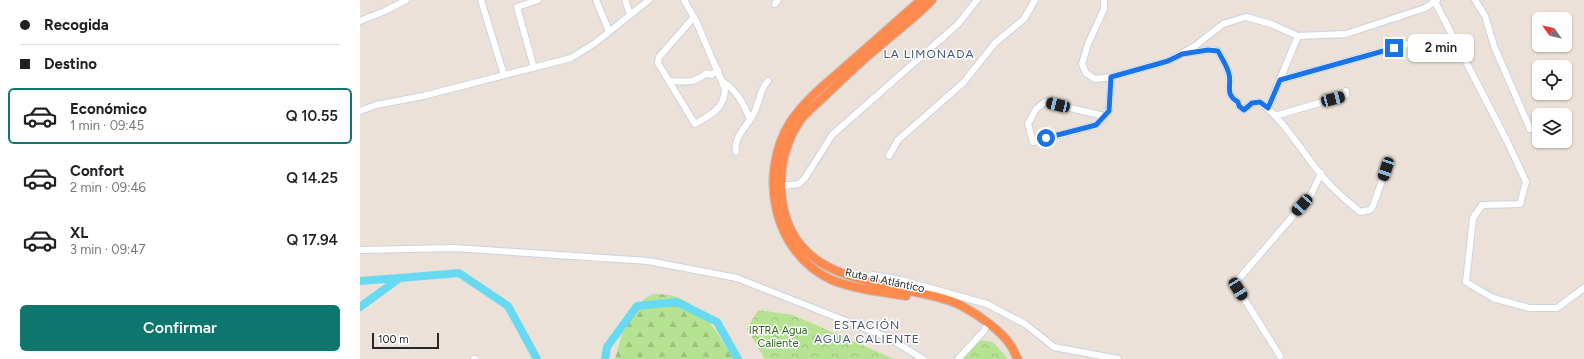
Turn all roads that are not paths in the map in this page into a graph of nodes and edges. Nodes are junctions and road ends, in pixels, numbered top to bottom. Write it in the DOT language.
graph roads {
  1 [pos="406,0"];
  2 [pos="481,0"];
  3 [pos="538,0"];
  4 [pos="596,0"];
  5 [pos="625,0"];
  6 [pos="649,0"];
  7 [pos="684,0"];
  8 [pos="921,0"];
  9 [pos="932,0"];
  10 [pos="977,0"];
  11 [pos="1035,0"];
  12 [pos="1104,0"];
  13 [pos="1474,0"];
  14 [pos="1436,1"];
  15 [pos="630,14"];
  16 [pos="694,17"];
  17 [pos="360,21"];
  18 [pos="609,31"];
  19 [pos="1298,36"];
  20 [pos="1408,44"];
  21 [pos="1182,54"];
  22 [pos="534,68"];
  23 [pos="718,70"];
  24 [pos="504,75"];
  25 [pos="1111,77"];
  26 [pos="1280,80"];
  27 [pos="669,81"];
  28 [pos="768,81"];
  29 [pos="723,82"];
  30 [pos="1346,91"];
  31 [pos="1268,108"];
  32 [pos="360,111"];
  33 [pos="1100,115"];
  34 [pos="1275,116"];
  35 [pos="750,119"];
  36 [pos="1530,129"];
  37 [pos="736,152"];
  38 [pos="889,156"];
  39 [pos="1386,169"];
  40 [pos="1321,173"];
  41 [pos="781,186"];
  42 [pos="360,250"];
  43 [pos="862,280"];
  44 [pos="1584,288"];
  45 [pos="988,325"];
  46 [pos="1016,356"];
  47 [pos="1280,356"];
  48 [pos="922,359"];
  49 [pos="958,359"];
  50 [pos="1118,359"];
  1 -- 17 [label="street"];
  2 -- 24 [label="street"];
  3 -- 22 [label="street"];
  4 -- 18 [label="street"];
  5 -- 15 [label="street"];
  6 -- 15 [label="street"];
  7 -- 16 [label="street"];
  8 -- 45 [label="highway, Ruta al Atlántico"];
  9 -- 41 [label="highway, Ruta al Atlántico"];
  10 -- 41 [label="street"];
  11 -- 38 [label="street"];
  12 -- 25 [label="street"];
  13 -- 36 [label="street"];
  14 -- 19 [label="street"];
  14 -- 44 [label="street"];
  15 -- 18 [label="street"];
  16 -- 23 [label="street"];
  16 -- 27 [label="street"];
  18 -- 22 [label="street"];
  19 -- 21 [label="street"];
  19 -- 26 [label="street"];
  20 -- 26 [label="street"];
  21 -- 25 [label="street"];
  21 -- 31 [label="street"];
  22 -- 24 [label="street"];
  23 -- 27 [label="street"];
  23 -- 29 [label="street"];
  24 -- 32 [label="street"];
  25 -- 33 [label="street"];
  26 -- 31 [label="street"];
  27 -- 29 [label="street"];
  28 -- 35 [label="street"];
  29 -- 35 [label="street"];
  30 -- 34 [label="street"];
  31 -- 34 [label="street"];
  34 -- 40 [label="street"];
  35 -- 37 [label="street"];
  39 -- 40 [label="street"];
  40 -- 47 [label="street"];
  41 -- 43 [label="highway, Ruta al Atlántico"];
  42 -- 48 [label="street"];
  43 -- 45 [label="highway, Ruta al Atlántico"];
  43 -- 50 [label="street"];
  45 -- 46 [label="highway, Ruta al Atlántico"];
  45 -- 49 [label="street"];
}
